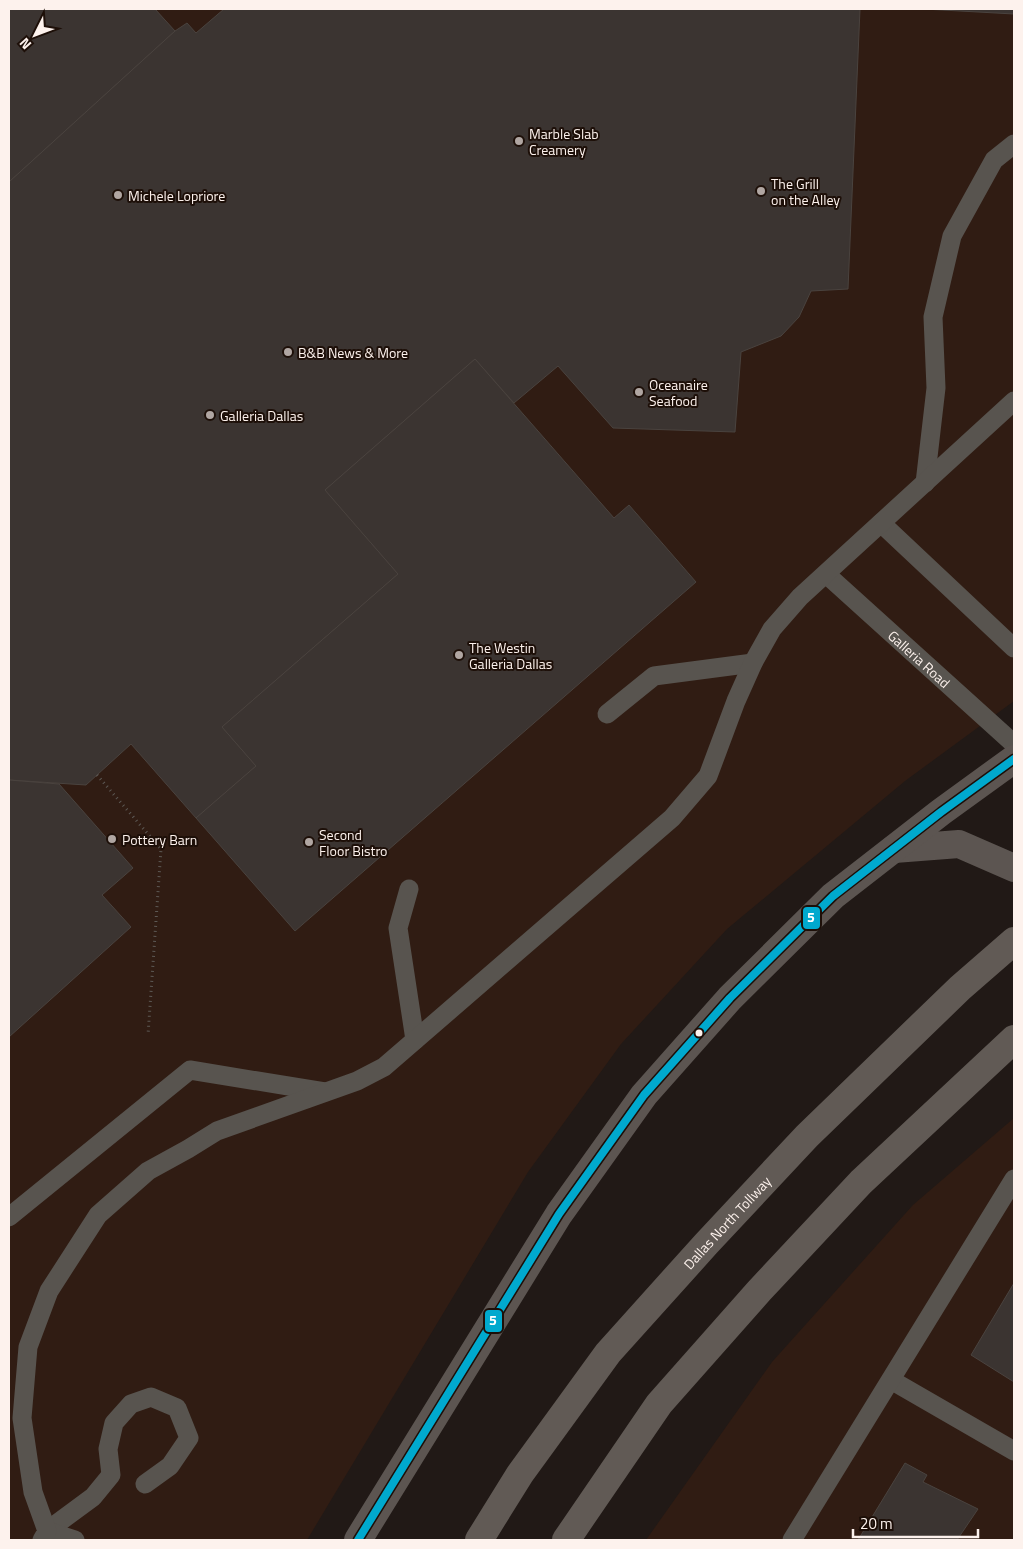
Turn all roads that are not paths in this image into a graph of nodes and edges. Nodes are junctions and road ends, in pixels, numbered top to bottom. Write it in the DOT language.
graph roads {
  1 [pos="1014,144"];
  2 [pos="1014,401"];
  3 [pos="925,483"];
  4 [pos="881,523"];
  5 [pos="826,574"];
  6 [pos="1014,648"];
  7 [pos="753,663"];
  8 [pos="607,714"];
  9 [pos="1014,744"];
  10 [pos="1014,759"];
  11 [pos="894,849"];
  12 [pos="1014,868"];
  13 [pos="408,889"];
  14 [pos="1014,940"];
  15 [pos="1014,1039"];
  16 [pos="415,1040"];
  17 [pos="326,1092"];
  18 [pos="1014,1179"];
  19 [pos="9,1217"];
  20 [pos="891,1380"];
  21 [pos="1014,1451"];
  22 [pos="145,1484"];
  23 [pos="47,1537"];
  24 [pos="75,1540"];
  25 [pos="358,1540"];
  26 [pos="479,1540"];
  27 [pos="566,1540"];
  28 [pos="792,1540"];
  1 -- 3 [label="lane"];
  2 -- 3 [label="lane"];
  3 -- 4 [label="lane"];
  4 -- 5 [label="lane"];
  4 -- 6 [label="lane"];
  5 -- 7 [label="lane"];
  5 -- 9 [label="lane, Galleria Road"];
  7 -- 8 [label="lane"];
  7 -- 16 [label="lane"];
  10 -- 11 [label="main road"];
  11 -- 12 [label="main road"];
  11 -- 25 [label="main road"];
  13 -- 16 [label="lane"];
  14 -- 26 [label="highway, Dallas North Tollway"];
  15 -- 27 [label="highway"];
  16 -- 17 [label="lane"];
  17 -- 19 [label="lane"];
  17 -- 23 [label="lane"];
  18 -- 20 [label="lane"];
  20 -- 21 [label="lane"];
  20 -- 28 [label="lane"];
  22 -- 23 [label="lane"];
  23 -- 24 [label="lane"];
}
